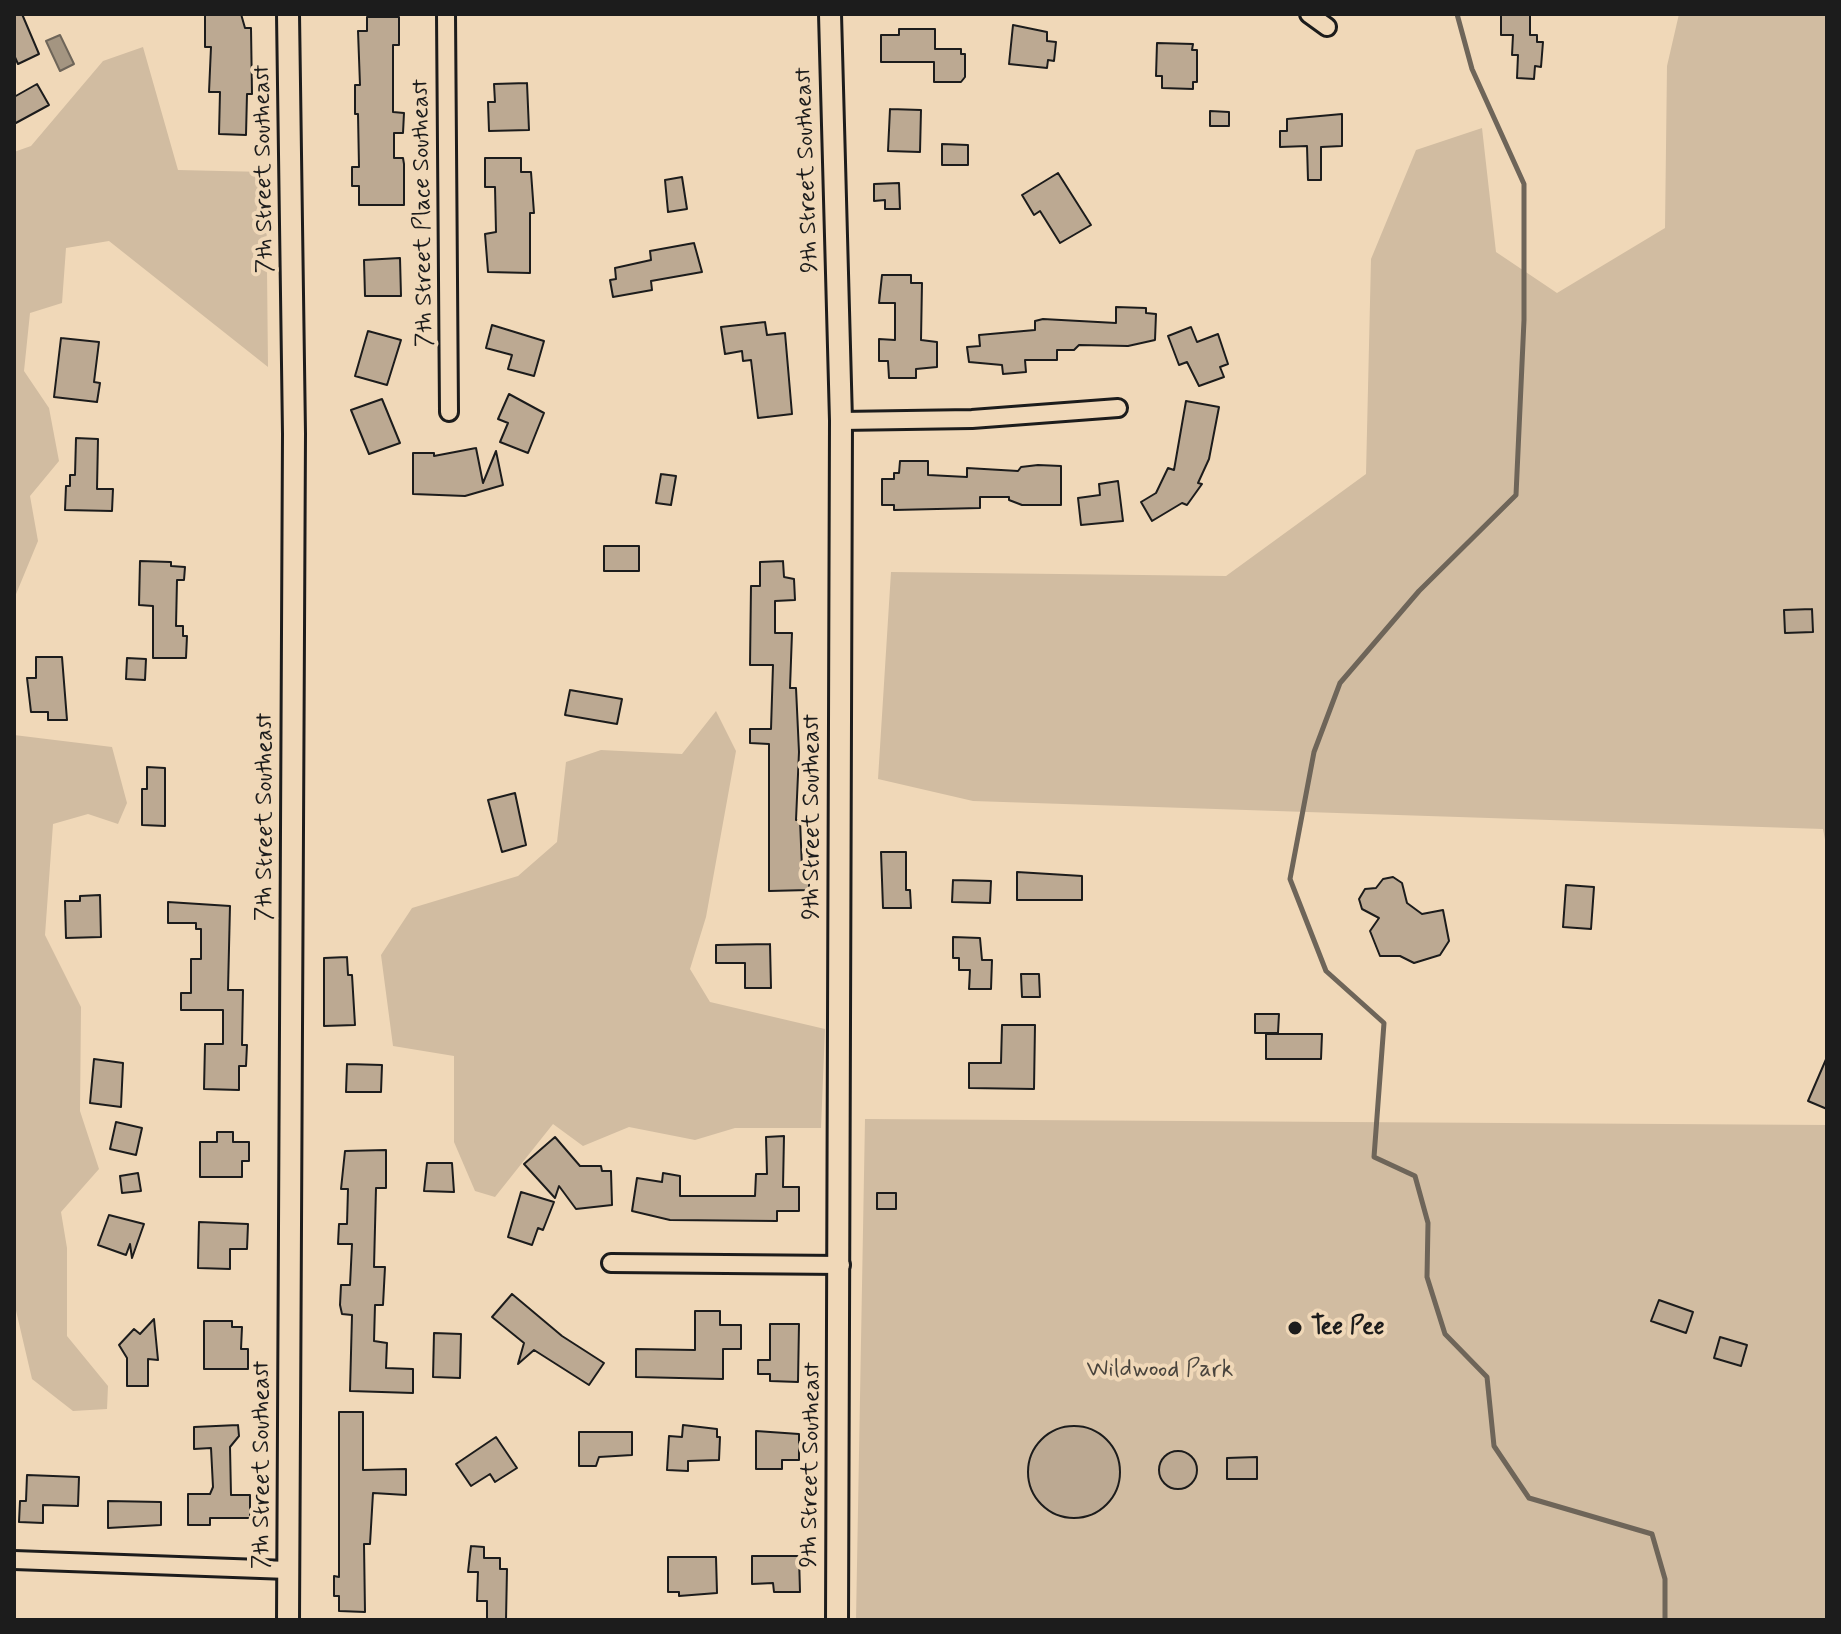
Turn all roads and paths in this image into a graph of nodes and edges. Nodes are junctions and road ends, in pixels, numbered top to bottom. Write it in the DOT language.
graph roads {
  1 [pos="288,14"];
  2 [pos="446,14"];
  3 [pos="830,14"];
  4 [pos="1309,14"];
  5 [pos="1327,27"];
  6 [pos="1118,408"];
  7 [pos="449,412"];
  8 [pos="841,421"];
  9 [pos="611,1263"];
  10 [pos="841,1265"];
  11 [pos="14,1560"];
  12 [pos="288,1570"];
  13 [pos="288,1620"];
  14 [pos="837,1620"];
  1 -- 12 [label="street, 7th Street Southeast"];
  2 -- 7 [label="street, 7th Street Place Southeast"];
  3 -- 8 [label="street, 9th Street Southeast"];
  4 -- 5 [label="street"];
  6 -- 8 [label="street"];
  8 -- 10 [label="street, 9th Street Southeast"];
  9 -- 10 [label="street"];
  10 -- 14 [label="street, 9th Street Southeast"];
  11 -- 12 [label="street"];
  12 -- 13 [label="street, 7th Street Southeast"];
}
